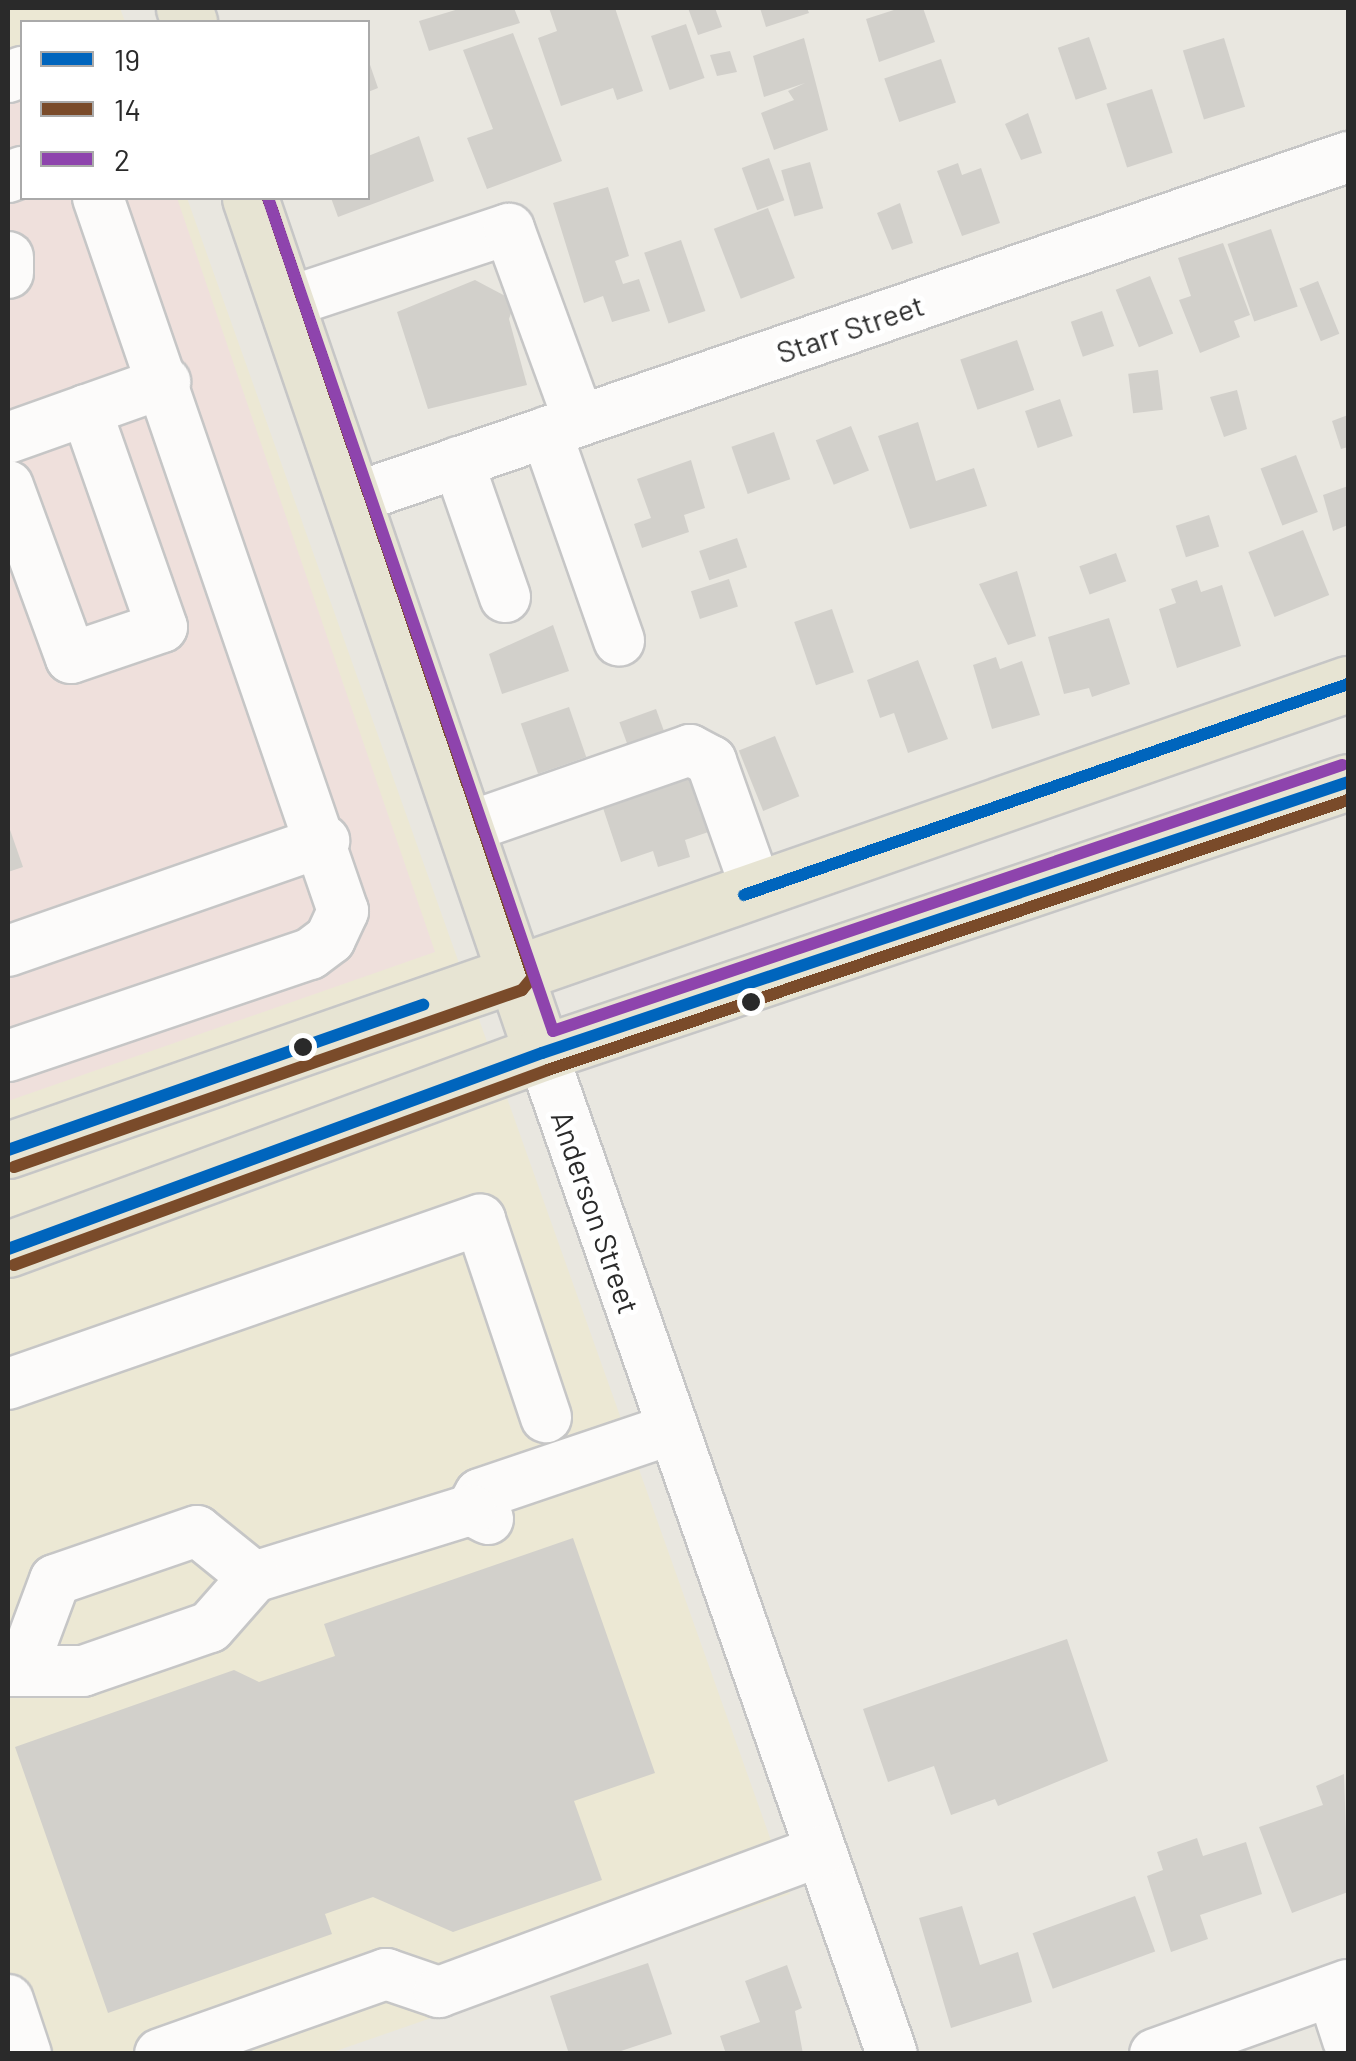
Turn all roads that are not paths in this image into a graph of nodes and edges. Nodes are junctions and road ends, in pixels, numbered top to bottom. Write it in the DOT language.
graph roads {
  1 [pos="1348,157"];
  2 [pos="99,200"];
  3 [pos="251,200"];
  4 [pos="8,257"];
  5 [pos="8,274"];
  6 [pos="286,303"];
  7 [pos="165,382"];
  8 [pos="86,410"];
  9 [pos="563,426"];
  10 [pos="8,438"];
  11 [pos="458,462"];
  12 [pos="8,486"];
  13 [pos="352,498"];
  14 [pos="505,597"];
  15 [pos="619,640"];
  16 [pos="1348,684"];
  17 [pos="1348,782"];
  18 [pos="466,828"];
  19 [pos="324,841"];
  20 [pos="757,891"];
  21 [pos="8,951"];
  22 [pos="516,973"];
  23 [pos="542,1053"];
  24 [pos="8,1056"];
  25 [pos="8,1150"];
  26 [pos="8,1249"];
  27 [pos="8,1384"];
  28 [pos="667,1416"];
  29 [pos="546,1418"];
  30 [pos="254,1576"];
  31 [pos="15,1669"];
  32 [pos="820,1851"];
  33 [pos="1340,1988"];
  34 [pos="8,2000"];
  35 [pos="1348,2040"];
  36 [pos="26,2054"];
  37 [pos="160,2054"];
  38 [pos="892,2054"];
  39 [pos="1156,2054"];
  1 -- 9 [label="street, Starr Street"];
  2 -- 7 [label="street"];
  3 -- 6 [label="main road, Anderson Street"];
  4 -- 5 [label="street"];
  6 -- 9 [label="street"];
  6 -- 13 [label="main road, Anderson Street"];
  7 -- 8 [label="street"];
  7 -- 19 [label="street"];
  8 -- 10 [label="street"];
  8 -- 12 [label="street"];
  9 -- 11 [label="street, Starr Street"];
  9 -- 15 [label="street"];
  11 -- 13 [label="street, Starr Street"];
  11 -- 14 [label="street"];
  13 -- 18 [label="main road, Anderson Street"];
  16 -- 20 [label="main road"];
  17 -- 23 [label="main road"];
  18 -- 20 [label="street"];
  18 -- 22 [label="main road, Anderson Street"];
  19 -- 21 [label="street"];
  19 -- 24 [label="street"];
  20 -- 22 [label="main road"];
  22 -- 23 [label="main road, Anderson Street"];
  22 -- 25 [label="main road"];
  23 -- 26 [label="main road"];
  23 -- 28 [label="street, Anderson Street"];
  27 -- 29 [label="street"];
  28 -- 30 [label="street"];
  28 -- 32 [label="street, Anderson Street"];
  30 -- 31 [label="street"];
  30 -- 31 [label="street"];
  32 -- 37 [label="street"];
  32 -- 38 [label="street, Anderson Street"];
  33 -- 35 [label="street"];
  33 -- 39 [label="street"];
  34 -- 36 [label="street"];
}
